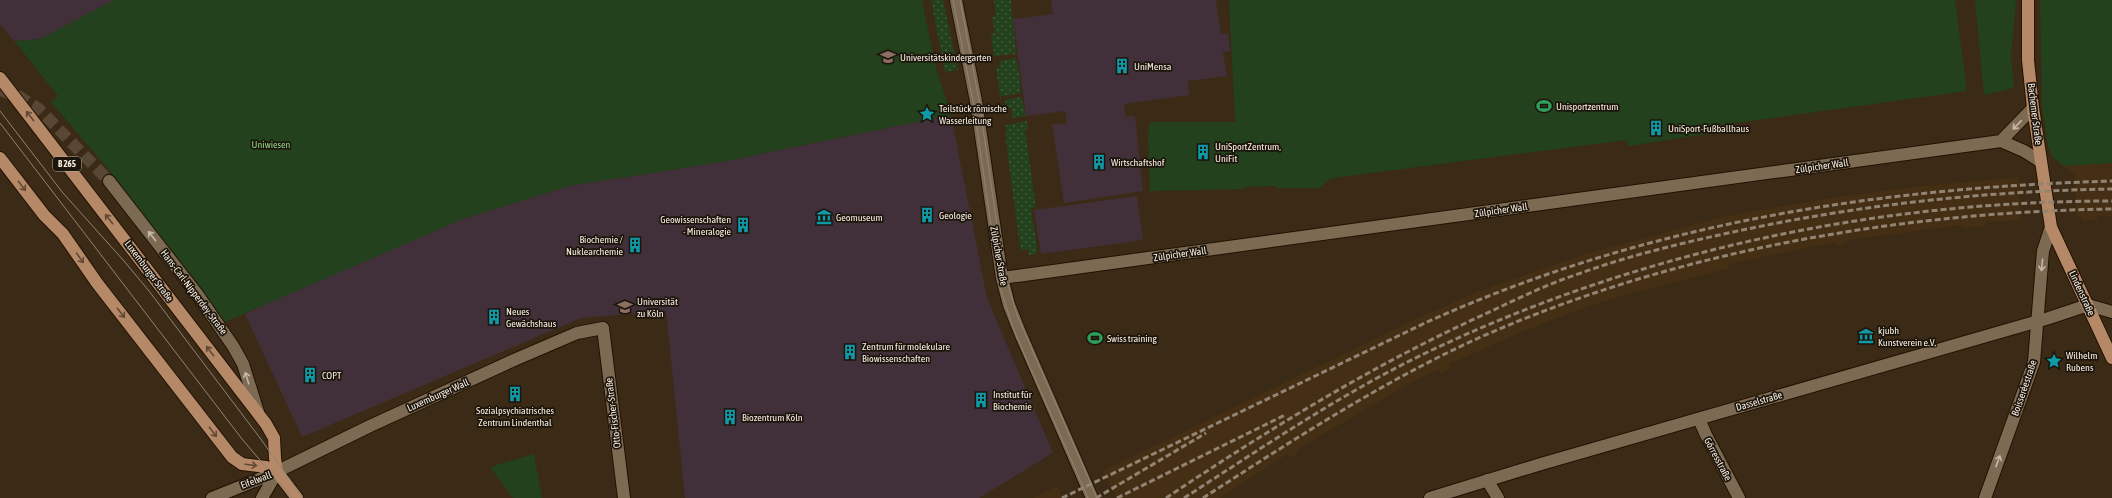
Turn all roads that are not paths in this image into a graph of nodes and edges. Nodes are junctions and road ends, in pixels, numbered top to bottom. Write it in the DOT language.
graph roads {
  1 [pos="956,0"];
  2 [pos="2028,0"];
  3 [pos="0,78"];
  4 [pos="2033,108"];
  5 [pos="2000,141"];
  6 [pos="0,158"];
  7 [pos="2041,162"];
  8 [pos="109,181"];
  9 [pos="2051,227"];
  10 [pos="1002,278"];
  11 [pos="2088,305"];
  12 [pos="2112,312"];
  13 [pos="2037,321"];
  14 [pos="603,328"];
  15 [pos="2112,358"];
  16 [pos="259,415"];
  17 [pos="1699,418"];
  18 [pos="277,472"];
  19 [pos="1487,480"];
  20 [pos="212,498"];
  21 [pos="262,498"];
  22 [pos="297,498"];
  23 [pos="624,498"];
  24 [pos="1092,498"];
  25 [pos="1430,498"];
  26 [pos="1498,498"];
  27 [pos="1739,498"];
  28 [pos="1985,498"];
  1 -- 10 [label="street, Zülpicher Straße"];
  2 -- 4 [label="main road, Bachemer Straße"];
  16 -- 3 [label="main road, Luxemburger Straße / B 265, one-way"];
  4 -- 5 [label="street, one-way"];
  4 -- 7 [label="main road, Bachemer Straße"];
  5 -- 7 [label="street"];
  5 -- 10 [label="street, Zülpicher Wall"];
  6 -- 18 [label="main road, one-way"];
  7 -- 9 [label="main road, Bachemer Straße"];
  16 -- 8 [label="street, Hans-Carl-Nipperdey-Straße, one-way"];
  9 -- 11 [label="main road, Lindenstraße"];
  9 -- 13 [label="street, Boisseréestraße, one-way"];
  10 -- 24 [label="street, Zülpicher Straße"];
  11 -- 12 [label="street"];
  11 -- 13 [label="street, Dasselstraße"];
  11 -- 15 [label="main road, Lindenstraße"];
  13 -- 17 [label="street, Dasselstraße"];
  28 -- 13 [label="street, Boisseréestraße, one-way"];
  14 -- 18 [label="street, Luxemburger Wall"];
  14 -- 23 [label="street, Otto-Fischer-Straße"];
  16 -- 18 [label="main road, Luxemburger Straße / B 265"];
  17 -- 19 [label="street, Dasselstraße"];
  17 -- 27 [label="street, Görresstraße"];
  18 -- 20 [label="street, Eifelwall"];
  18 -- 21 [label="street"];
  18 -- 22 [label="main road, Luxemburger Straße / B 265"];
  19 -- 25 [label="street, Dasselstraße"];
  19 -- 26 [label="street"];
}
